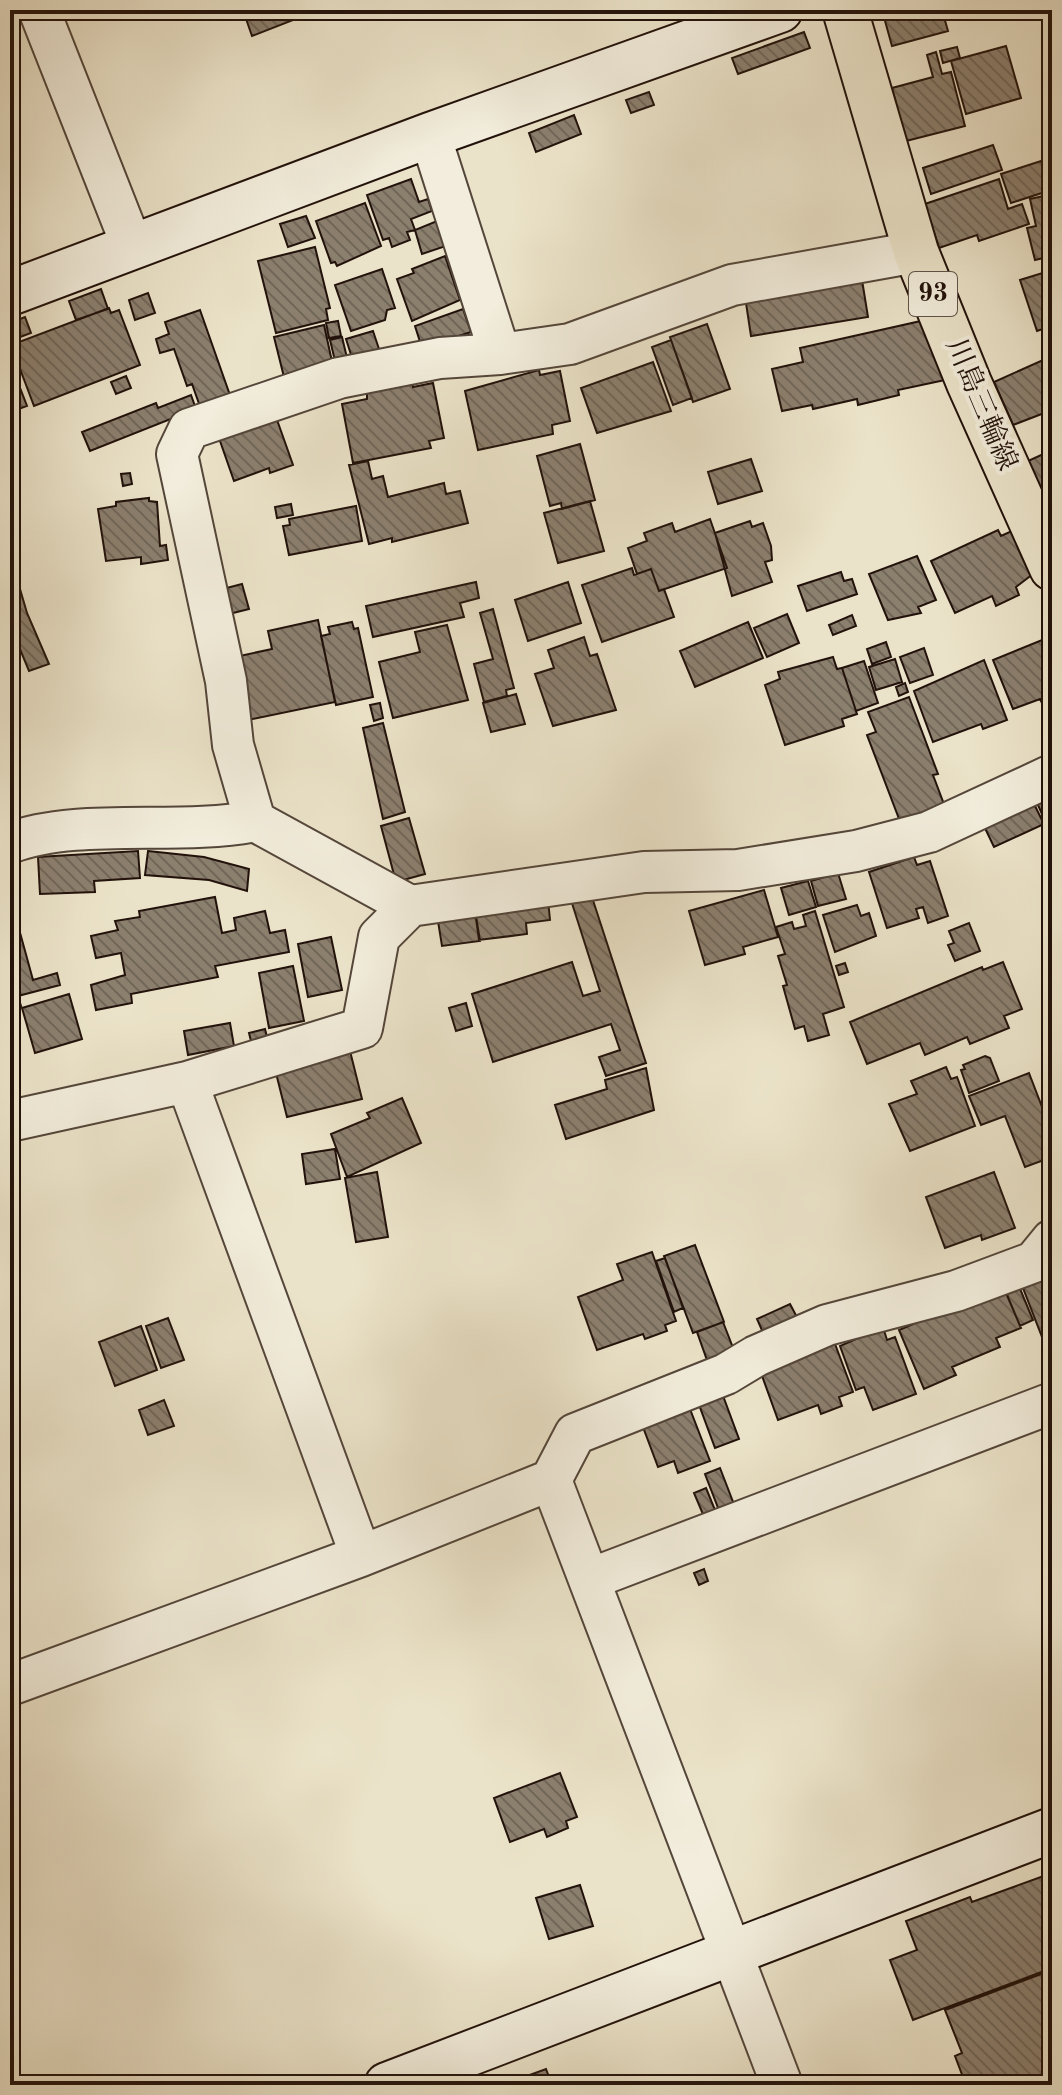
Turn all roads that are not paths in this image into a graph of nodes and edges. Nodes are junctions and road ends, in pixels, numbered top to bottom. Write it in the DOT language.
graph roads {
  1 [pos="39,10"];
  2 [pos="780,10"];
  3 [pos="845,10"];
  4 [pos="430,135"];
  5 [pos="132,246"];
  6 [pos="916,252"];
  7 [pos="10,293"];
  8 [pos="500,354"];
  9 [pos="1052,568"];
  10 [pos="1052,775"];
  11 [pos="255,821"];
  12 [pos="10,843"];
  13 [pos="410,906"];
  14 [pos="187,1082"];
  15 [pos="10,1121"];
  16 [pos="1052,1240"];
  17 [pos="1052,1403"];
  18 [pos="551,1480"];
  19 [pos="361,1556"];
  20 [pos="590,1579"];
  21 [pos="10,1685"];
  22 [pos="1052,1830"];
  23 [pos="731,1953"];
  24 [pos="387,2085"];
  25 [pos="782,2085"];
  1 -- 5 [label="street"];
  2 -- 4 [label="street"];
  3 -- 6 [label="main road, 川島三輪線 / 93"];
  4 -- 5 [label="street"];
  4 -- 8 [label="street"];
  5 -- 7 [label="street"];
  6 -- 8 [label="street"];
  6 -- 9 [label="main road, 川島三輪線 / 93"];
  8 -- 11 [label="street"];
  10 -- 13 [label="street"];
  11 -- 12 [label="street"];
  11 -- 13 [label="street"];
  13 -- 14 [label="street"];
  14 -- 15 [label="street"];
  14 -- 19 [label="street"];
  16 -- 18 [label="street"];
  17 -- 20 [label="street"];
  18 -- 19 [label="street"];
  18 -- 20 [label="street"];
  19 -- 21 [label="street"];
  20 -- 23 [label="street"];
  22 -- 23 [label="street"];
  23 -- 24 [label="street"];
  23 -- 25 [label="street"];
}
